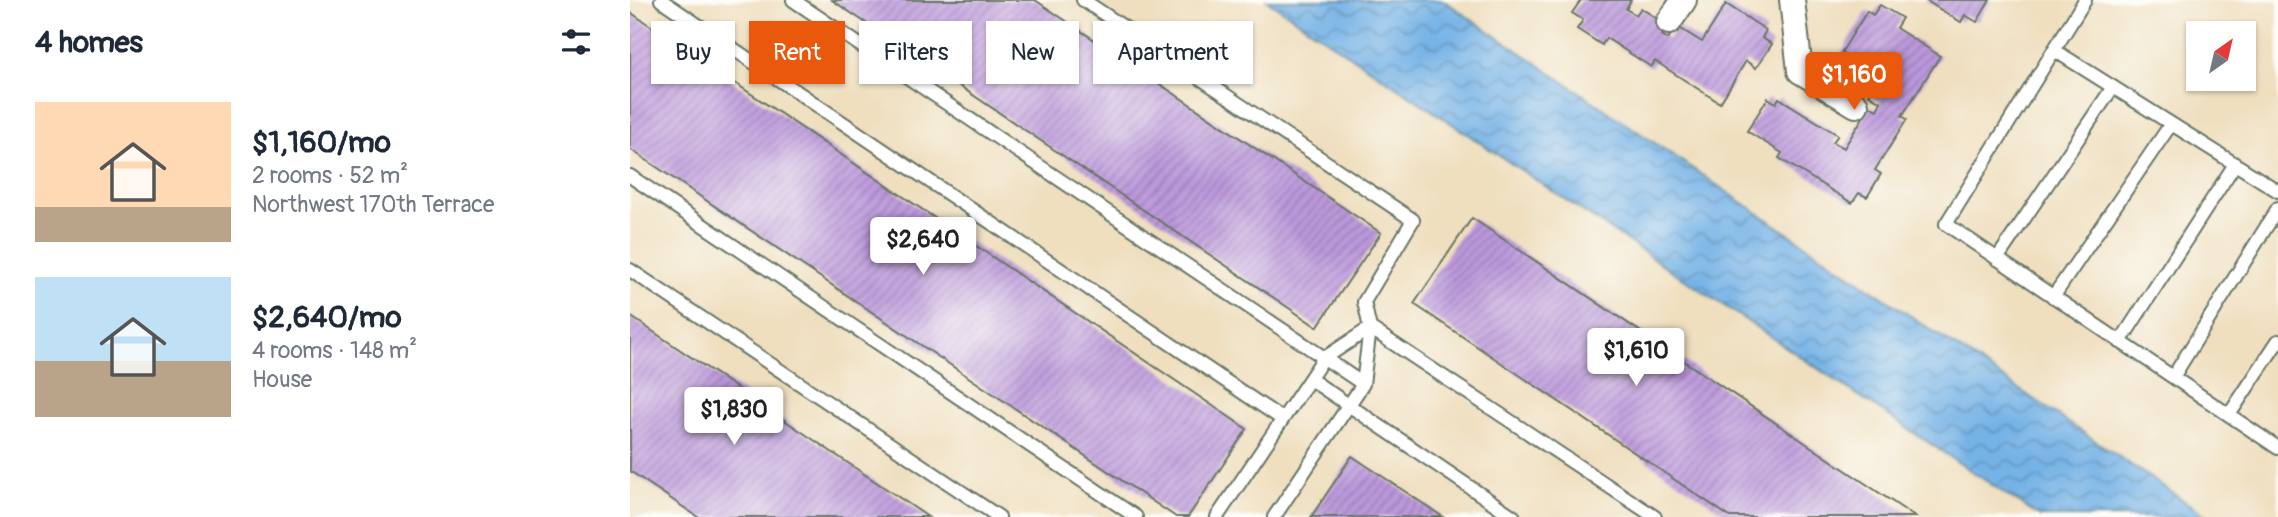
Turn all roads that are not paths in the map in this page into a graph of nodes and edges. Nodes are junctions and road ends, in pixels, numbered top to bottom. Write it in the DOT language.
graph roads {
  1 [pos="661,0"];
  2 [pos="793,0"];
  3 [pos="1083,0"];
  4 [pos="1684,0"];
  5 [pos="1792,0"];
  6 [pos="2085,0"];
  7 [pos="1669,22"];
  8 [pos="2054,50"];
  9 [pos="2113,87"];
  10 [pos="1856,105"];
  11 [pos="2171,124"];
  12 [pos="2235,164"];
  13 [pos="630,176"];
  14 [pos="2278,191"];
  15 [pos="2278,208"];
  16 [pos="1997,259"];
  17 [pos="630,270"];
  18 [pos="2053,297"];
  19 [pos="1370,328"];
  20 [pos="2278,341"];
  21 [pos="2120,342"];
  22 [pos="1323,359"];
  23 [pos="2173,377"];
  24 [pos="1310,379"];
  25 [pos="1363,384"];
  26 [pos="1350,405"];
  27 [pos="2229,415"];
  28 [pos="1282,419"];
  29 [pos="2278,448"];
  30 [pos="999,517"];
  31 [pos="1136,517"];
  32 [pos="1217,517"];
  33 [pos="1274,517"];
  34 [pos="1514,517"];
  35 [pos="1655,517"];
  1 -- 28 [label="lane"];
  2 -- 22 [label="lane"];
  3 -- 19 [label="lane"];
  4 -- 7 [label="street"];
  5 -- 10 [label="street"];
  6 -- 8 [label="lane"];
  8 -- 9 [label="lane"];
  8 -- 16 [label="lane"];
  9 -- 11 [label="lane"];
  9 -- 16 [label="lane"];
  11 -- 12 [label="lane"];
  11 -- 18 [label="lane"];
  12 -- 14 [label="lane"];
  12 -- 21 [label="lane"];
  13 -- 31 [label="lane"];
  15 -- 23 [label="lane"];
  16 -- 18 [label="lane"];
  17 -- 30 [label="lane"];
  18 -- 21 [label="lane"];
  19 -- 22 [label="lane"];
  19 -- 25 [label="lane"];
  19 -- 35 [label="lane"];
  20 -- 27 [label="lane"];
  21 -- 23 [label="lane"];
  22 -- 24 [label="lane"];
  22 -- 25 [label="lane"];
  23 -- 27 [label="lane"];
  24 -- 26 [label="lane"];
  24 -- 28 [label="lane"];
  25 -- 26 [label="lane"];
  26 -- 33 [label="lane"];
  26 -- 34 [label="lane"];
  27 -- 29 [label="lane"];
  28 -- 32 [label="lane"];
}
